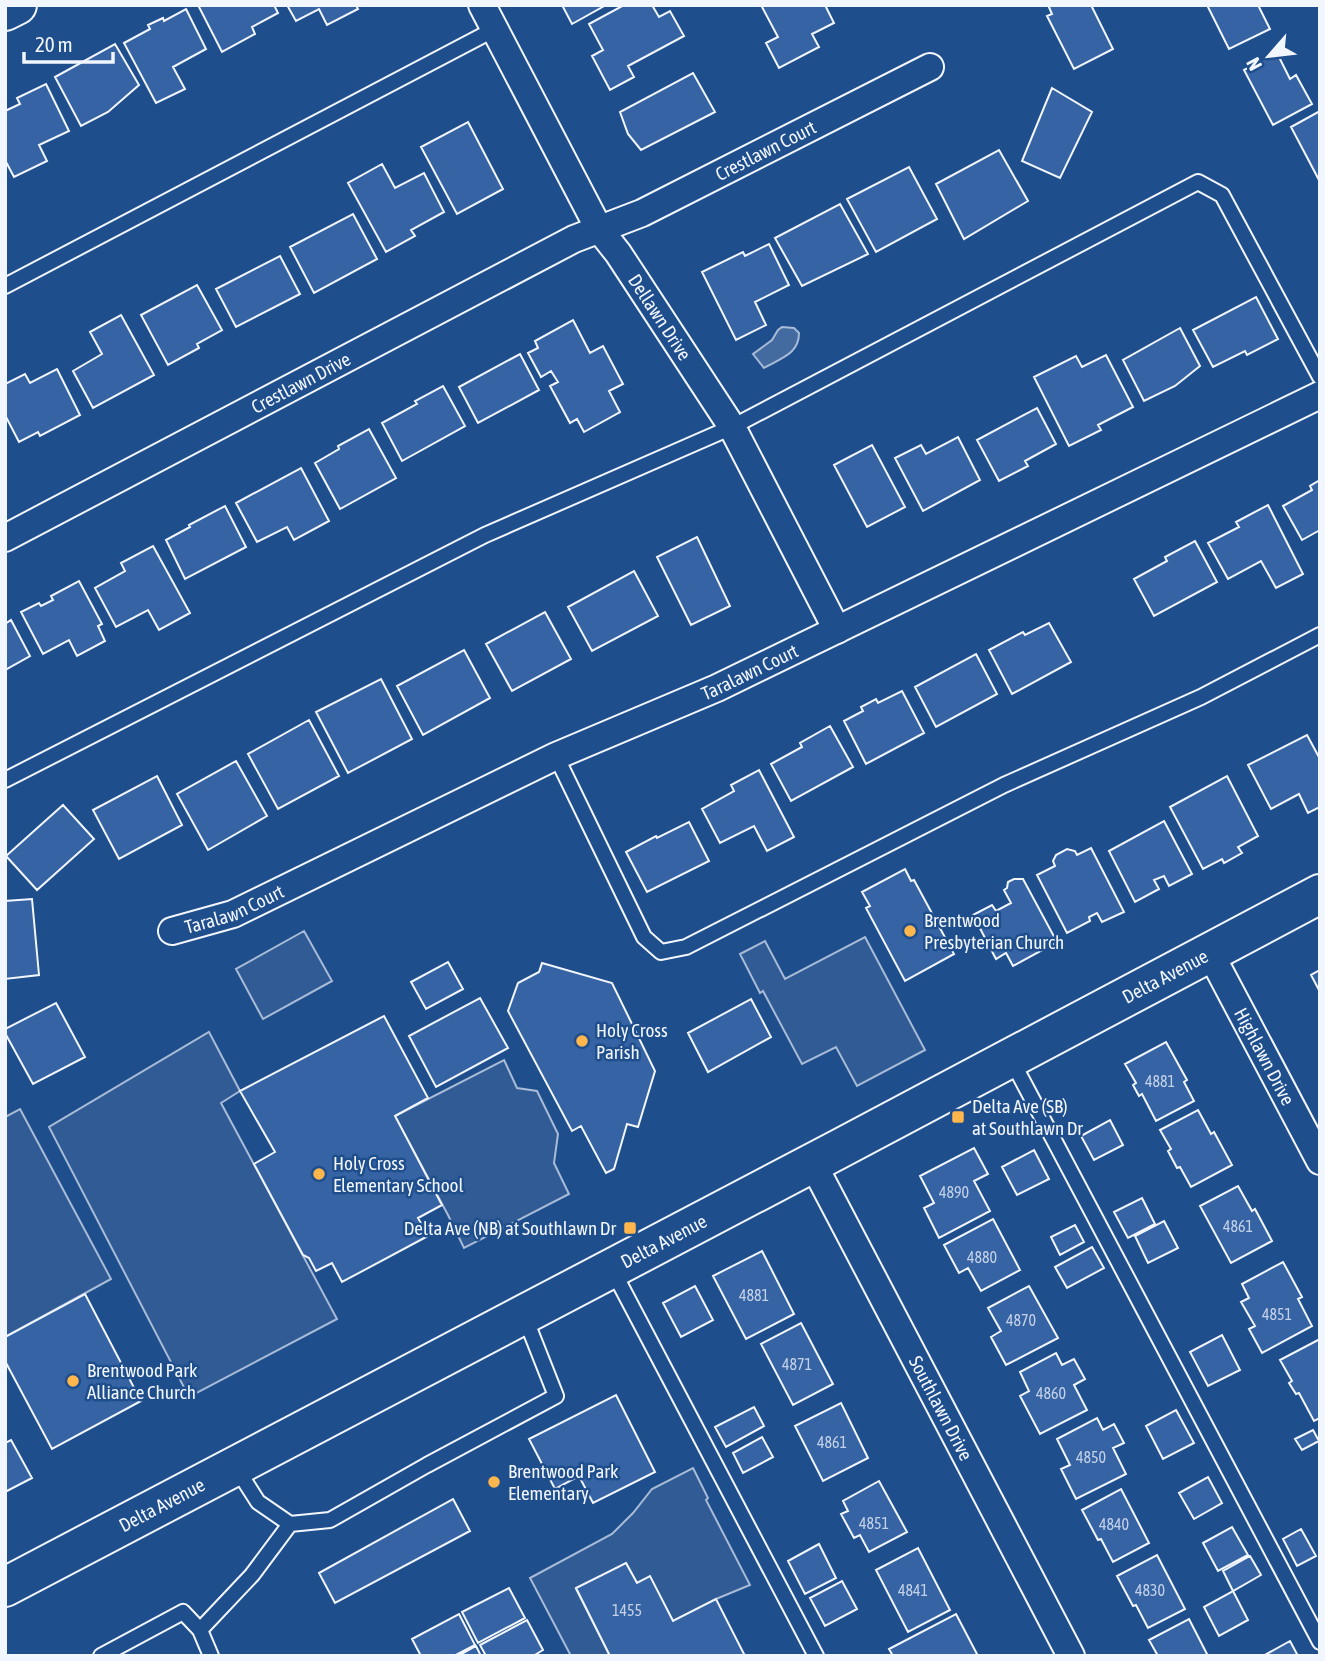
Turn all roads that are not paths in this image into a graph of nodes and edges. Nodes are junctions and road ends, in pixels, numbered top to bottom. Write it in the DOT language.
graph roads {
  1 [pos="17,5"];
  2 [pos="482,5"];
  3 [pos="5,11"];
  4 [pos="495,29"];
  5 [pos="930,67"];
  6 [pos="599,229"];
  7 [pos="5,286"];
  8 [pos="1320,377"];
  9 [pos="1320,395"];
  10 [pos="732,427"];
  11 [pos="5,538"];
  12 [pos="837,630"];
  13 [pos="1320,635"];
  14 [pos="556,756"];
  15 [pos="5,780"];
  16 [pos="1320,894"];
  17 [pos="172,931"];
  18 [pos="1210,953"];
  19 [pos="1010,1057"];
  20 [pos="1320,1161"];
  21 [pos="812,1162"];
  22 [pos="611,1268"];
  23 [pos="524,1314"];
  24 [pos="236,1466"];
  25 [pos="290,1524"];
  26 [pos="5,1587"];
  27 [pos="200,1630"];
  28 [pos="1320,1642"];
  29 [pos="101,1656"];
  30 [pos="211,1656"];
  31 [pos="816,1656"];
  32 [pos="1071,1656"];
  1 -- 3 [label="street"];
  2 -- 4 [label="street, Dellawn Drive"];
  4 -- 6 [label="street, Dellawn Drive"];
  4 -- 7 [label="lane"];
  5 -- 6 [label="street, Crestlawn Court"];
  6 -- 10 [label="street, Dellawn Drive"];
  6 -- 11 [label="street, Crestlawn Drive"];
  8 -- 10 [label="lane"];
  9 -- 12 [label="street, Taralawn Court"];
  10 -- 12 [label="street, Dellawn Drive"];
  10 -- 15 [label="lane"];
  12 -- 14 [label="street, Taralawn Court"];
  13 -- 14 [label="lane"];
  14 -- 17 [label="street, Taralawn Court"];
  16 -- 18 [label="street, Delta Avenue"];
  18 -- 19 [label="street, Delta Avenue"];
  18 -- 20 [label="street, Highlawn Drive"];
  19 -- 21 [label="street, Delta Avenue"];
  19 -- 28 [label="lane"];
  21 -- 22 [label="street, Delta Avenue"];
  21 -- 32 [label="street, Southlawn Drive"];
  22 -- 23 [label="street, Delta Avenue"];
  22 -- 31 [label="lane"];
  23 -- 24 [label="street, Delta Avenue"];
  23 -- 25 [label="lane"];
  24 -- 25 [label="lane"];
  24 -- 26 [label="street, Delta Avenue"];
  25 -- 27 [label="lane"];
  27 -- 29 [label="lane"];
  27 -- 30 [label="lane"];
}
